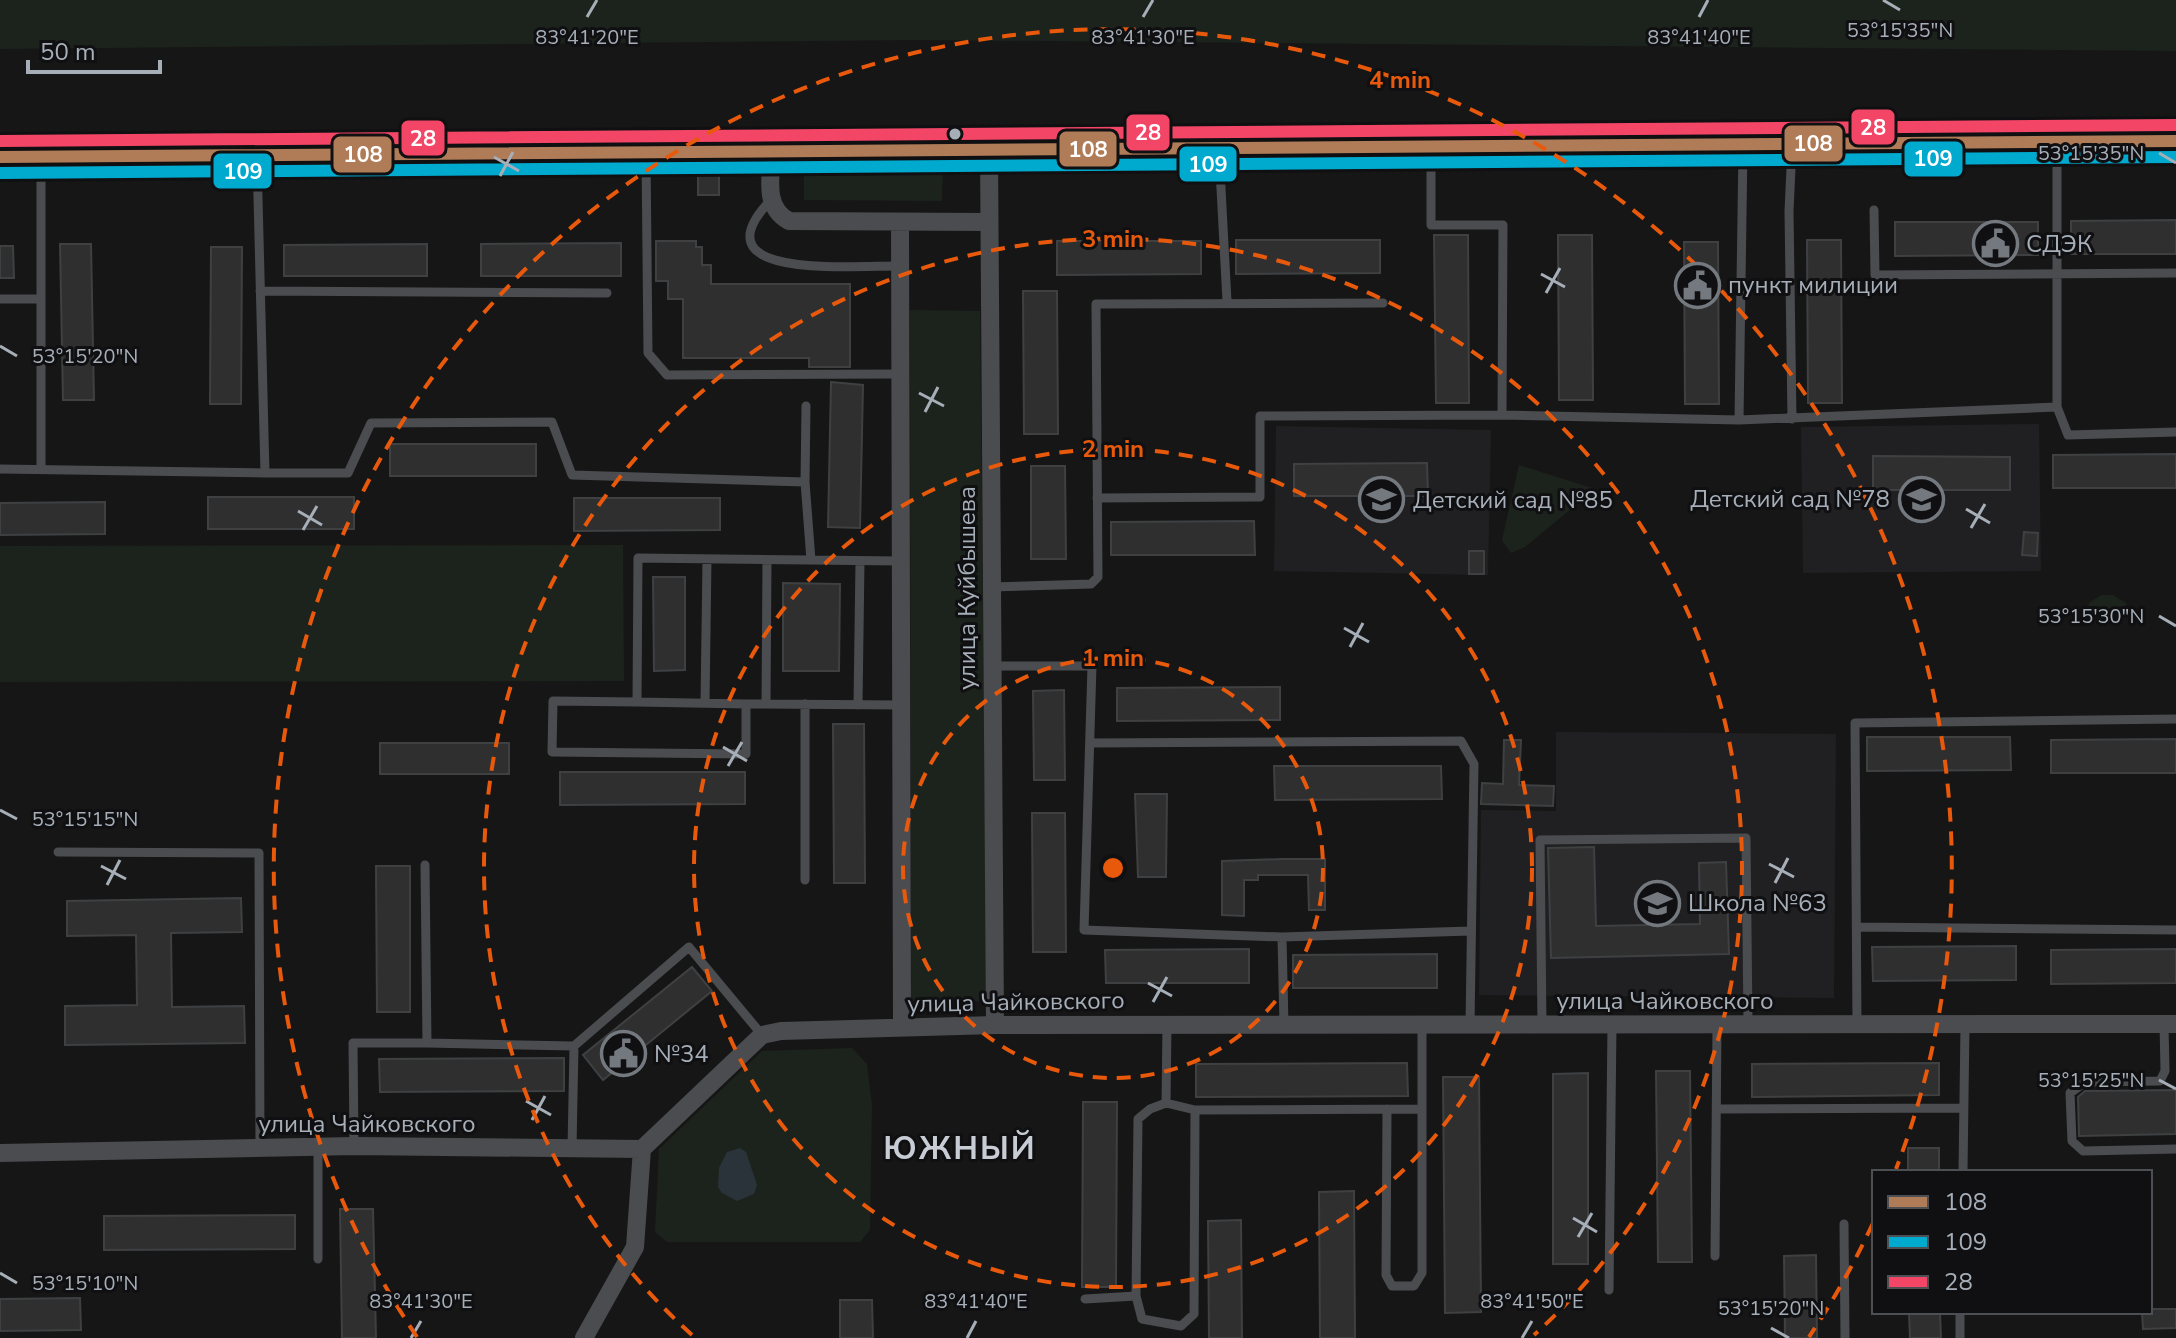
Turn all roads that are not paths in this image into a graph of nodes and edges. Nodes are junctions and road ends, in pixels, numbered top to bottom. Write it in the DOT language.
graph roads {
  1 [pos="2057,141"];
  2 [pos="2176,141"];
  3 [pos="1792,143"];
  4 [pos="1743,144"];
  5 [pos="1431,146"];
  6 [pos="1219,148"];
  7 [pos="989,150"];
  8 [pos="772,151"];
  9 [pos="646,152"];
  10 [pos="0,157"];
  11 [pos="41,157"];
  12 [pos="257,158"];
  13 [pos="770,201"];
  14 [pos="1874,210"];
  15 [pos="900,222"];
  16 [pos="988,222"];
  17 [pos="901,266"];
  18 [pos="2056,273"];
  19 [pos="2176,273"];
  20 [pos="260,291"];
  21 [pos="607,293"];
  22 [pos="0,299"];
  23 [pos="41,299"];
  24 [pos="1227,301"];
  25 [pos="1383,303"];
  26 [pos="902,374"];
  27 [pos="806,406"];
  28 [pos="2057,407"];
  29 [pos="1502,415"];
  30 [pos="1792,419"];
  31 [pos="1739,420"];
  32 [pos="2176,432"];
  33 [pos="0,469"];
  34 [pos="41,469"];
  35 [pos="265,473"];
  36 [pos="805,482"];
  37 [pos="1097,498"];
  38 [pos="707,559"];
  39 [pos="767,560"];
  40 [pos="811,560"];
  41 [pos="860,561"];
  42 [pos="901,561"];
  43 [pos="991,587"];
  44 [pos="992,666"];
  45 [pos="637,702"];
  46 [pos="705,703"];
  47 [pos="746,704"];
  48 [pos="766,704"];
  49 [pos="805,704"];
  50 [pos="858,705"];
  51 [pos="902,705"];
  52 [pos="2176,719"];
  53 [pos="1090,743"];
  54 [pos="58,852"];
  55 [pos="425,865"];
  56 [pos="805,880"];
  57 [pos="1859,927"];
  58 [pos="2176,930"];
  59 [pos="1470,931"];
  60 [pos="1282,937"];
  61 [pos="1748,1024"];
  62 [pos="1857,1024"];
  63 [pos="1965,1024"];
  64 [pos="2170,1024"];
  65 [pos="995,1025"];
  66 [pos="1167,1025"];
  67 [pos="1284,1025"];
  68 [pos="1422,1025"];
  69 [pos="1470,1025"];
  70 [pos="1542,1025"];
  71 [pos="1612,1025"];
  72 [pos="1717,1025"];
  73 [pos="902,1027"];
  74 [pos="762,1035"];
  75 [pos="427,1043"];
  76 [pos="574,1046"];
  77 [pos="1166,1103"];
  78 [pos="1964,1108"];
  79 [pos="1387,1109"];
  80 [pos="1422,1109"];
  81 [pos="1717,1109"];
  82 [pos="1195,1110"];
  83 [pos="354,1146"];
  84 [pos="260,1148"];
  85 [pos="318,1148"];
  86 [pos="572,1148"];
  87 [pos="642,1149"];
  88 [pos="2176,1149"];
  89 [pos="0,1153"];
  90 [pos="1963,1170"];
  91 [pos="1844,1224"];
  92 [pos="1715,1256"];
  93 [pos="318,1259"];
  94 [pos="1609,1290"];
  95 [pos="1136,1296"];
  96 [pos="1085,1299"];
  97 [pos="1960,1314"];
  98 [pos="584,1338"];
  99 [pos="1845,1338"];
  100 [pos="1960,1338"];
  1 -- 2 [label="main road"];
  1 -- 3 [label="main road"];
  1 -- 18 [label="lane"];
  3 -- 4 [label="main road"];
  3 -- 30 [label="lane"];
  4 -- 5 [label="main road"];
  4 -- 31 [label="lane"];
  5 -- 6 [label="main road"];
  5 -- 29 [label="lane"];
  6 -- 7 [label="main road"];
  6 -- 24 [label="lane"];
  7 -- 8 [label="main road"];
  7 -- 16 [label="street, улица Куйбышева"];
  8 -- 9 [label="main road"];
  8 -- 13 [label="street"];
  9 -- 12 [label="main road"];
  9 -- 26 [label="lane"];
  10 -- 11 [label="main road"];
  11 -- 12 [label="main road"];
  11 -- 23 [label="lane"];
  12 -- 20 [label="lane"];
  13 -- 15 [label="street"];
  13 -- 17 [label="lane"];
  14 -- 18 [label="lane"];
  15 -- 16 [label="street"];
  15 -- 17 [label="street"];
  16 -- 43 [label="street, улица Куйбышева"];
  17 -- 26 [label="street"];
  18 -- 19 [label="lane"];
  18 -- 28 [label="lane"];
  20 -- 21 [label="lane"];
  20 -- 35 [label="lane"];
  22 -- 23 [label="lane"];
  23 -- 34 [label="lane"];
  24 -- 25 [label="lane"];
  24 -- 37 [label="lane"];
  26 -- 42 [label="street"];
  27 -- 36 [label="lane"];
  28 -- 30 [label="lane"];
  28 -- 32 [label="lane"];
  29 -- 31 [label="lane"];
  29 -- 37 [label="lane"];
  30 -- 31 [label="lane"];
  33 -- 34 [label="lane"];
  34 -- 35 [label="lane"];
  35 -- 36 [label="lane"];
  36 -- 40 [label="lane"];
  37 -- 43 [label="lane"];
  38 -- 39 [label="lane"];
  38 -- 45 [label="lane"];
  38 -- 46 [label="lane"];
  39 -- 40 [label="lane"];
  39 -- 48 [label="lane"];
  40 -- 41 [label="lane"];
  41 -- 42 [label="lane"];
  41 -- 50 [label="lane"];
  42 -- 51 [label="street"];
  43 -- 44 [label="street, улица Куйбышева"];
  44 -- 53 [label="lane"];
  44 -- 65 [label="street, улица Куйбышева"];
  45 -- 46 [label="lane"];
  45 -- 47 [label="lane"];
  46 -- 47 [label="lane"];
  47 -- 48 [label="lane"];
  48 -- 49 [label="lane"];
  49 -- 50 [label="lane"];
  49 -- 56 [label="lane"];
  50 -- 51 [label="lane"];
  51 -- 73 [label="street"];
  52 -- 57 [label="lane"];
  53 -- 59 [label="lane"];
  53 -- 60 [label="lane"];
  54 -- 84 [label="lane"];
  55 -- 75 [label="lane"];
  57 -- 58 [label="lane"];
  57 -- 62 [label="lane"];
  59 -- 60 [label="lane"];
  59 -- 69 [label="lane"];
  60 -- 67 [label="lane"];
  61 -- 62 [label="street, улица Чайковского"];
  61 -- 70 [label="lane"];
  61 -- 72 [label="street, улица Чайковского"];
  62 -- 63 [label="street, улица Чайковского"];
  63 -- 64 [label="street, улица Чайковского"];
  63 -- 78 [label="lane"];
  64 -- 88 [label="lane"];
  65 -- 66 [label="street, улица Чайковского"];
  65 -- 73 [label="street, улица Чайковского"];
  66 -- 67 [label="street, улица Чайковского"];
  66 -- 77 [label="lane"];
  67 -- 68 [label="street, улица Чайковского"];
  68 -- 69 [label="street, улица Чайковского"];
  68 -- 80 [label="lane"];
  69 -- 70 [label="street, улица Чайковского"];
  70 -- 71 [label="street, улица Чайковского"];
  71 -- 72 [label="street, улица Чайковского"];
  71 -- 94 [label="lane"];
  72 -- 81 [label="lane"];
  73 -- 74 [label="street, улица Чайковского"];
  74 -- 76 [label="lane"];
  74 -- 87 [label="street"];
  75 -- 76 [label="lane"];
  75 -- 83 [label="lane"];
  76 -- 86 [label="lane"];
  77 -- 82 [label="lane"];
  77 -- 95 [label="lane"];
  78 -- 81 [label="lane"];
  78 -- 90 [label="lane"];
  79 -- 80 [label="lane"];
  79 -- 80 [label="lane"];
  79 -- 82 [label="lane"];
  81 -- 92 [label="lane"];
  82 -- 95 [label="lane"];
  83 -- 85 [label="street, улица Чайковского"];
  83 -- 86 [label="street, улица Чайковского"];
  84 -- 85 [label="street, улица Чайковского"];
  84 -- 89 [label="street, улица Чайковского"];
  85 -- 93 [label="lane"];
  86 -- 87 [label="street, улица Чайковского"];
  87 -- 98 [label="street"];
  91 -- 99 [label="lane"];
  95 -- 96 [label="lane"];
  97 -- 100 [label="lane"];
}
